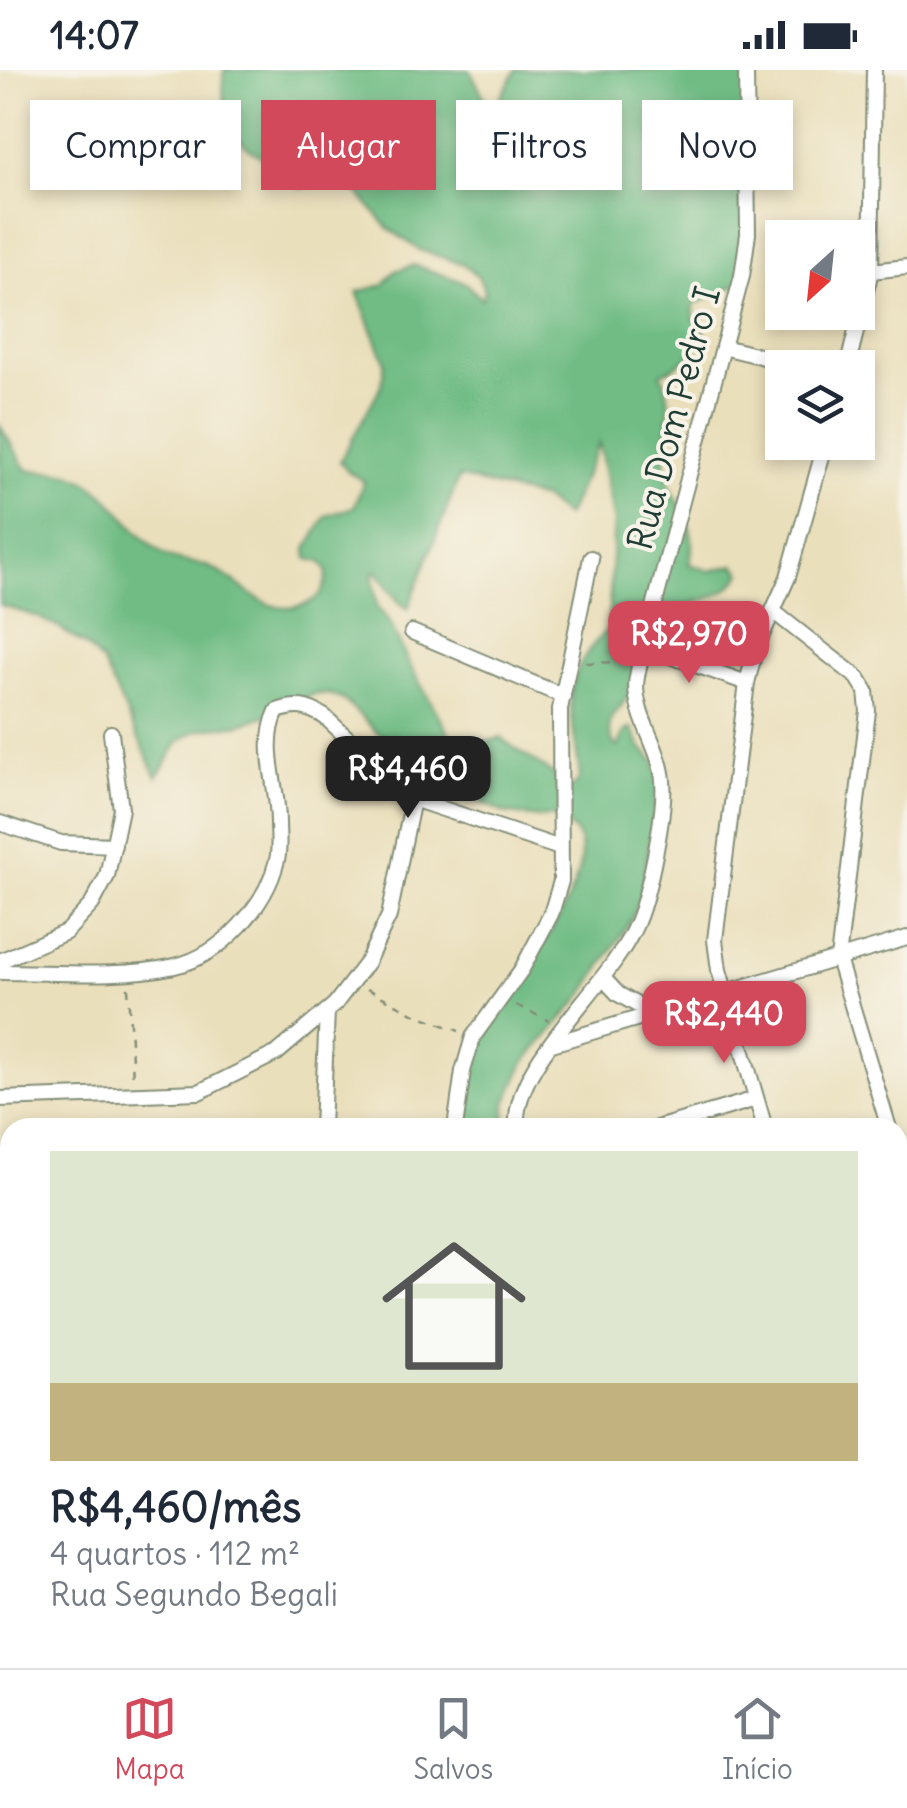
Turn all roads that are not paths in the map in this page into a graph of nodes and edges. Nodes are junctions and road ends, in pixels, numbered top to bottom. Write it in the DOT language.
graph roads {
  1 [pos="746,70"];
  2 [pos="874,70"];
  3 [pos="872,220"];
  4 [pos="907,267"];
  5 [pos="875,270"];
  6 [pos="723,347"];
  7 [pos="765,357"];
  8 [pos="821,460"];
  9 [pos="591,558"];
  10 [pos="774,612"];
  11 [pos="412,632"];
  12 [pos="644,647"];
  13 [pos="747,683"];
  14 [pos="564,696"];
  15 [pos="111,734"];
  16 [pos="412,799"];
  17 [pos="0,822"];
  18 [pos="114,846"];
  19 [pos="560,848"];
  20 [pos="907,938"];
  21 [pos="838,959"];
  22 [pos="0,961"];
  23 [pos="0,972"];
  24 [pos="604,979"];
  25 [pos="726,992"];
  26 [pos="327,1011"];
  27 [pos="653,1014"];
  28 [pos="551,1044"];
  29 [pos="0,1099"];
  30 [pos="756,1099"];
  31 [pos="322,1118"];
  32 [pos="456,1118"];
  33 [pos="516,1118"];
  34 [pos="691,1118"];
  35 [pos="761,1118"];
  36 [pos="886,1118"];
  1 -- 6 [label="street, Rua Dom Pedro I"];
  2 -- 3 [label="street"];
  4 -- 5 [label="street"];
  6 -- 7 [label="street"];
  6 -- 12 [label="street, Rua Dom Pedro I"];
  8 -- 10 [label="street"];
  9 -- 14 [label="street"];
  10 -- 13 [label="street"];
  10 -- 21 [label="street"];
  11 -- 14 [label="street"];
  12 -- 13 [label="street"];
  12 -- 24 [label="street, Rua Dom Pedro I"];
  13 -- 25 [label="street"];
  14 -- 19 [label="street"];
  15 -- 18 [label="street"];
  16 -- 19 [label="street"];
  16 -- 23 [label="street"];
  16 -- 26 [label="street"];
  17 -- 18 [label="street"];
  18 -- 22 [label="street"];
  19 -- 32 [label="street"];
  20 -- 21 [label="street"];
  21 -- 25 [label="street"];
  21 -- 36 [label="street"];
  24 -- 27 [label="street"];
  24 -- 28 [label="street, Rua Dom Pedro I"];
  25 -- 27 [label="street"];
  25 -- 30 [label="street"];
  26 -- 29 [label="street"];
  26 -- 31 [label="street"];
  27 -- 28 [label="street"];
  28 -- 33 [label="street, Rua Dom Pedro I"];
  30 -- 34 [label="street"];
  30 -- 35 [label="street"];
}
